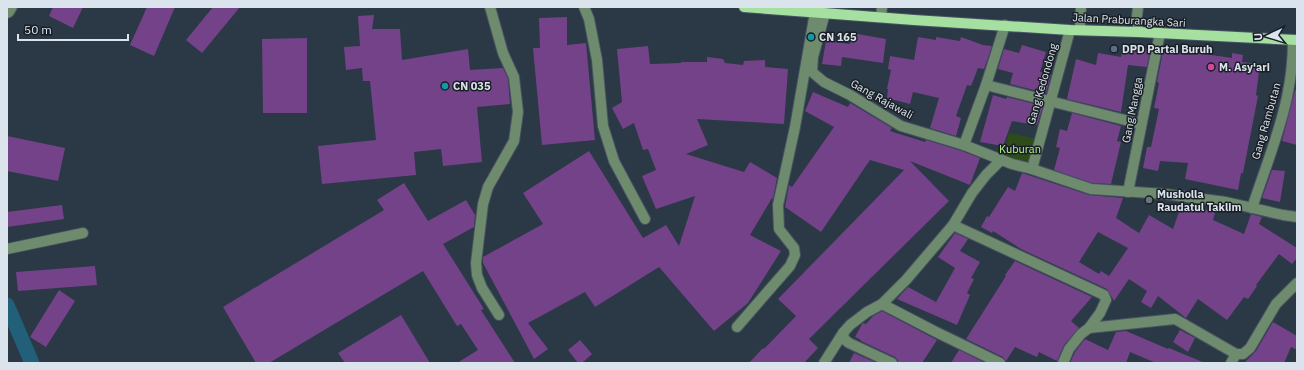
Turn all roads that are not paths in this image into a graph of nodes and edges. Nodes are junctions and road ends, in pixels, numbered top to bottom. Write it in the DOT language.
graph roads {
  1 [pos="12,7"];
  2 [pos="490,7"];
  3 [pos="584,7"];
  4 [pos="744,7"];
  5 [pos="1081,7"];
  6 [pos="1138,7"];
  7 [pos="815,12"];
  8 [pos="881,12"];
  9 [pos="7,13"];
  10 [pos="826,13"];
  11 [pos="1005,25"];
  12 [pos="1075,30"];
  13 [pos="1138,32"];
  14 [pos="1160,33"];
  15 [pos="1295,40"];
  16 [pos="986,85"];
  17 [pos="1049,102"];
  18 [pos="1141,124"];
  19 [pos="964,145"];
  20 [pos="1001,160"];
  21 [pos="1032,169"];
  22 [pos="1128,192"];
  23 [pos="1252,208"];
  24 [pos="1297,217"];
  25 [pos="645,219"];
  26 [pos="953,225"];
  27 [pos="84,233"];
  28 [pos="7,249"];
  29 [pos="1297,283"];
  30 [pos="882,304"];
  31 [pos="499,315"];
  32 [pos="737,327"];
  33 [pos="1089,328"];
  34 [pos="843,333"];
  35 [pos="1233,358"];
  36 [pos="824,363"];
  37 [pos="892,363"];
  38 [pos="1000,363"];
  39 [pos="1063,363"];
  1 -- 9 [label="street"];
  2 -- 31 [label="street"];
  3 -- 25 [label="street"];
  4 -- 7 [label="main road, Jalan Praburangka Sari"];
  5 -- 12 [label="street, Gang Kedondong"];
  6 -- 13 [label="street"];
  7 -- 10 [label="main road, Jalan Praburangka Sari"];
  7 -- 32 [label="street"];
  8 -- 10 [label="main road, Jalan Praburangka Sari"];
  8 -- 11 [label="main road, Jalan Praburangka Sari"];
  10 -- 19 [label="street, Gang Rajawali"];
  11 -- 12 [label="main road, Jalan Praburangka Sari"];
  11 -- 16 [label="street"];
  12 -- 13 [label="main road, Jalan Praburangka Sari"];
  12 -- 17 [label="street, Gang Kedondong"];
  13 -- 14 [label="main road, Jalan Praburangka Sari"];
  14 -- 15 [label="main road, Jalan Praburangka Sari"];
  14 -- 18 [label="street, Gang Mangga"];
  15 -- 23 [label="street, Gang Rambutan"];
  16 -- 17 [label="street"];
  16 -- 19 [label="street"];
  17 -- 18 [label="street"];
  17 -- 21 [label="street, Gang Kedondong"];
  18 -- 22 [label="street, Gang Mangga"];
  19 -- 20 [label="street, Gang Rajawali"];
  20 -- 21 [label="street, Gang Rajawali"];
  20 -- 26 [label="street"];
  21 -- 22 [label="street, Gang Rajawali"];
  22 -- 23 [label="street, Gang Rajawali"];
  23 -- 24 [label="street, Gang Rajawali"];
  26 -- 30 [label="street"];
  26 -- 33 [label="street"];
  27 -- 28 [label="street"];
  29 -- 35 [label="street"];
  30 -- 34 [label="street"];
  30 -- 38 [label="street"];
  33 -- 35 [label="street"];
  33 -- 39 [label="street"];
  34 -- 36 [label="street"];
  34 -- 37 [label="street"];
}
